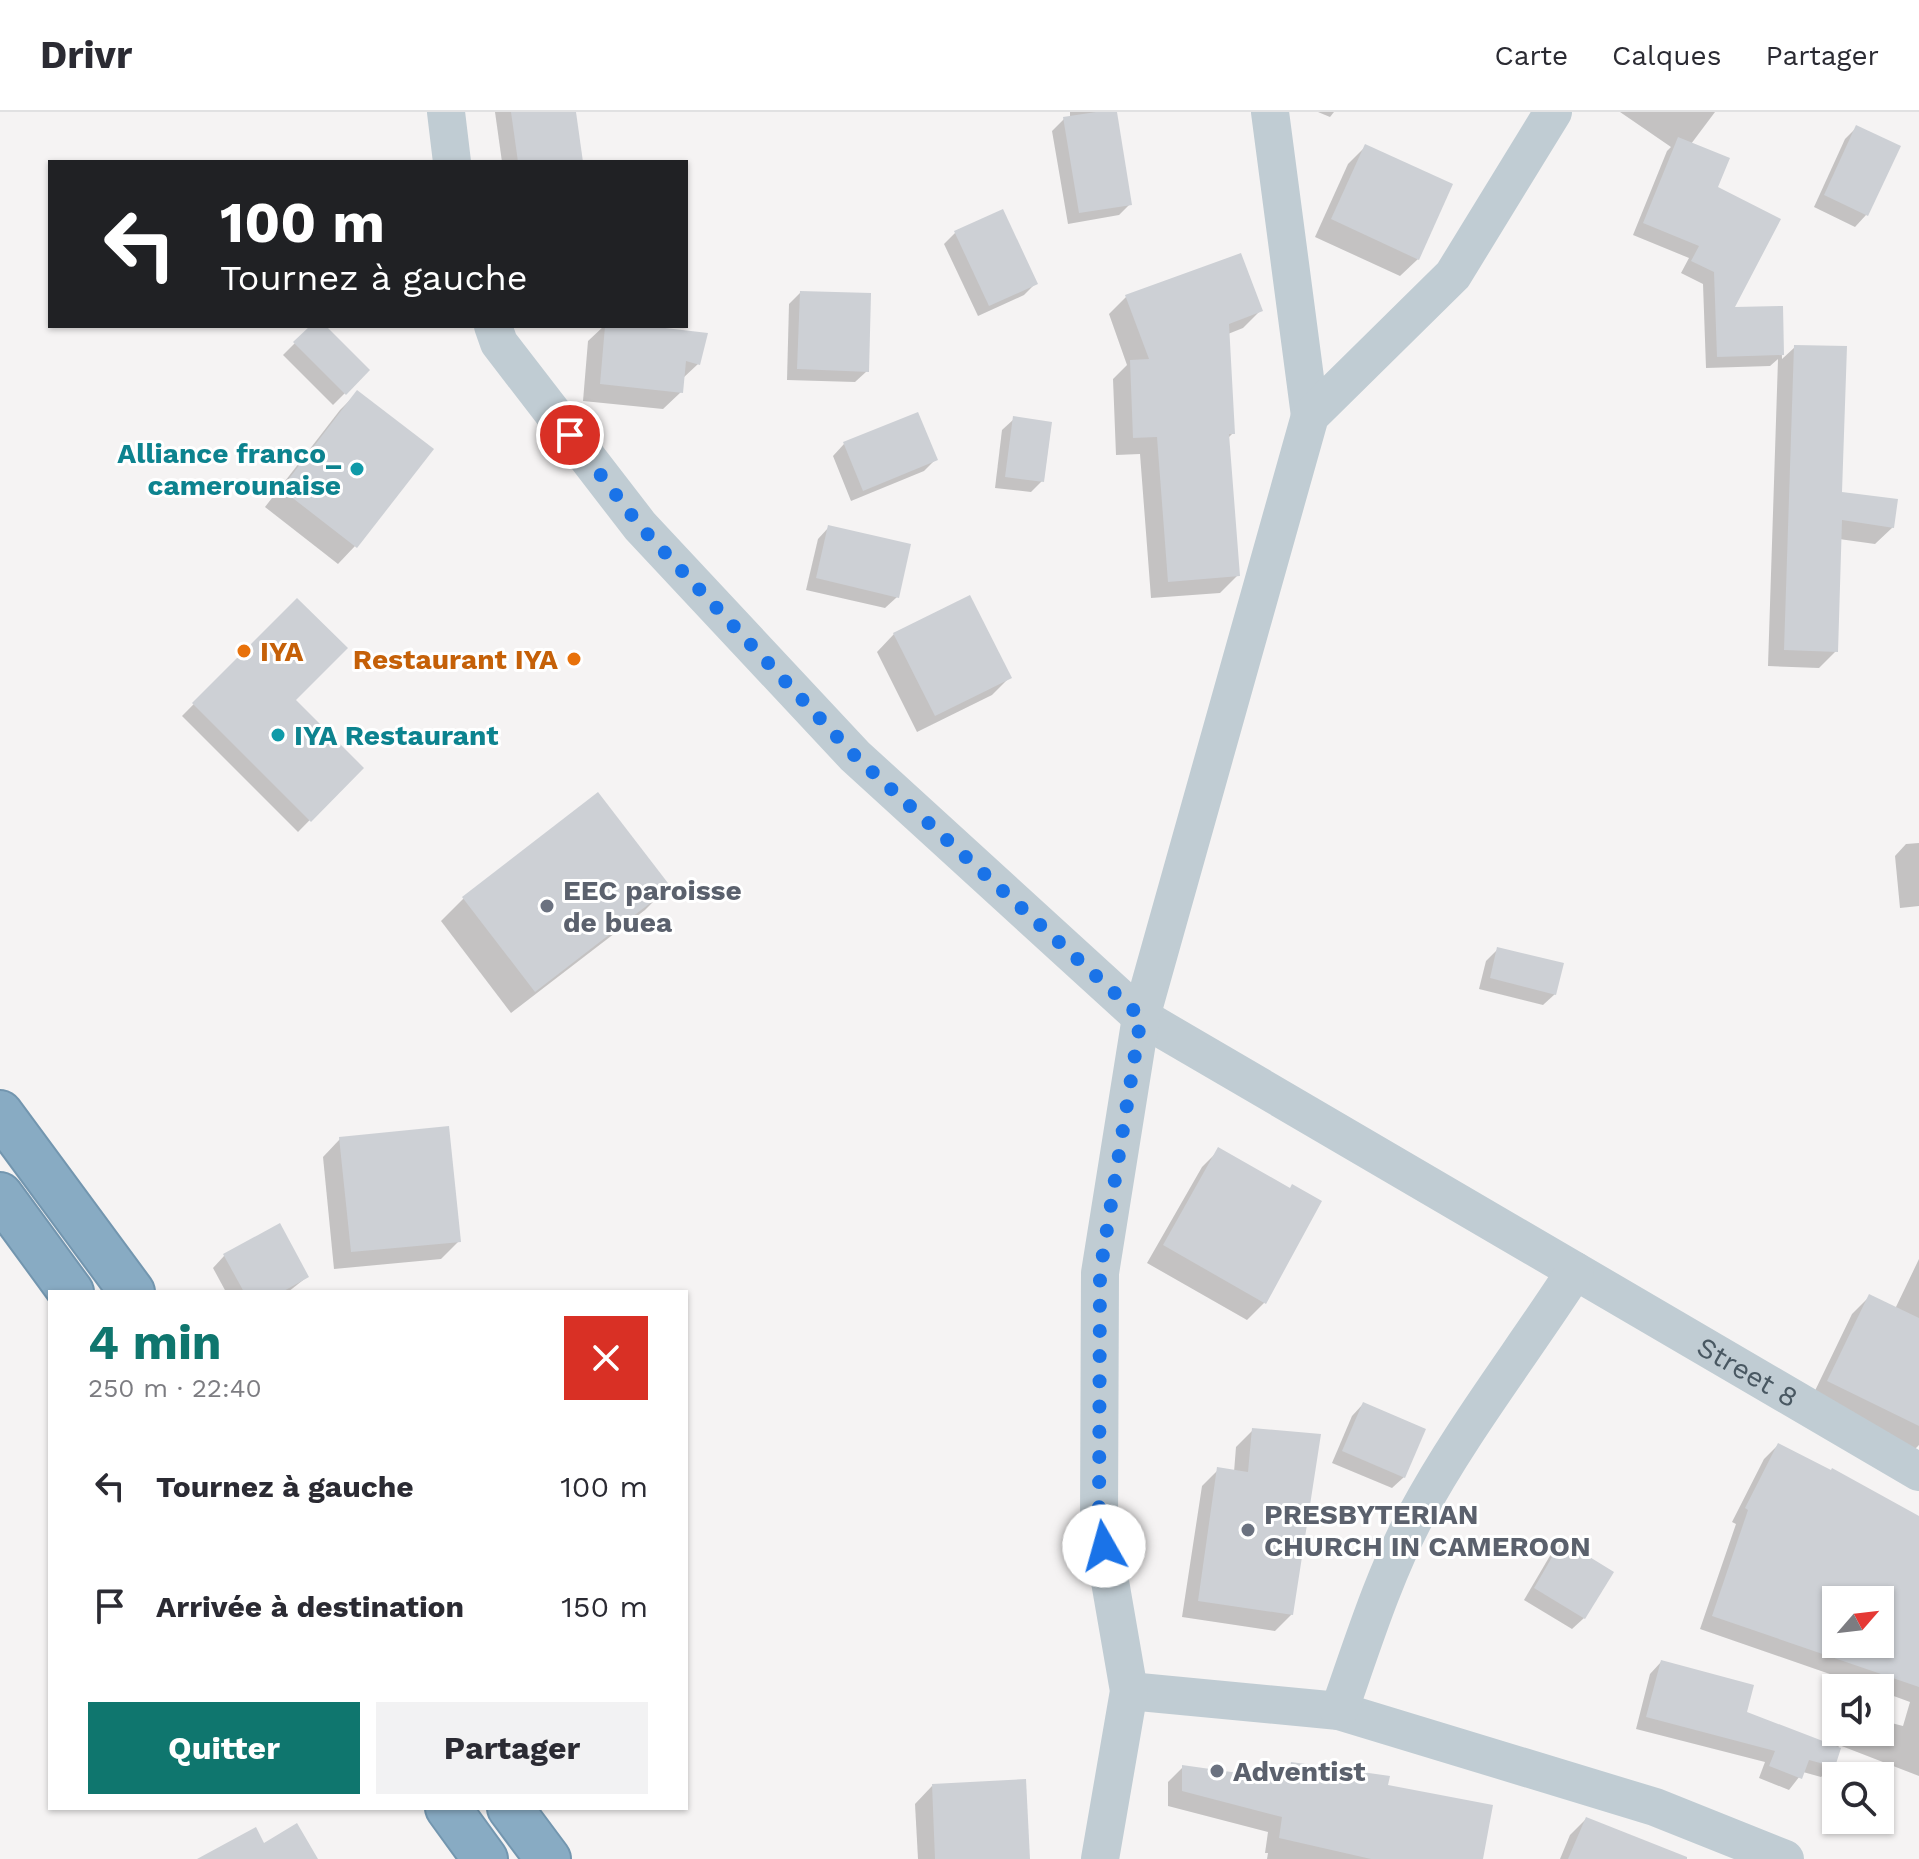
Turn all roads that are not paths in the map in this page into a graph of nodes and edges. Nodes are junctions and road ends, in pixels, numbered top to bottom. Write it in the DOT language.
graph roads {
  1 [pos="446,112"];
  2 [pos="1270,112"];
  3 [pos="1553,112"];
  4 [pos="452,160"];
  5 [pos="494,328"];
  6 [pos="1310,416"];
  7 [pos="1141,1017"];
  8 [pos="0,1113"];
  9 [pos="0,1195"];
  10 [pos="1575,1271"];
  11 [pos="70,1290"];
  12 [pos="131,1290"];
  13 [pos="1919,1472"];
  14 [pos="1129,1691"];
  15 [pos="1339,1711"];
  16 [pos="449,1810"];
  17 [pos="511,1810"];
  18 [pos="485,1859"];
  19 [pos="548,1859"];
  20 [pos="1100,1859"];
  21 [pos="1785,1859"];
  1 -- 4 [label="street"];
  2 -- 6 [label="street"];
  3 -- 6 [label="street"];
  5 -- 7 [label="street, Street 8"];
  6 -- 7 [label="street"];
  7 -- 10 [label="street, Street 8"];
  7 -- 14 [label="street"];
  8 -- 12 [label="highway"];
  9 -- 11 [label="highway"];
  10 -- 13 [label="street, Street 8"];
  10 -- 15 [label="street"];
  14 -- 15 [label="street"];
  14 -- 20 [label="street"];
  15 -- 21 [label="street"];
  16 -- 18 [label="highway"];
  17 -- 19 [label="highway"];
}
